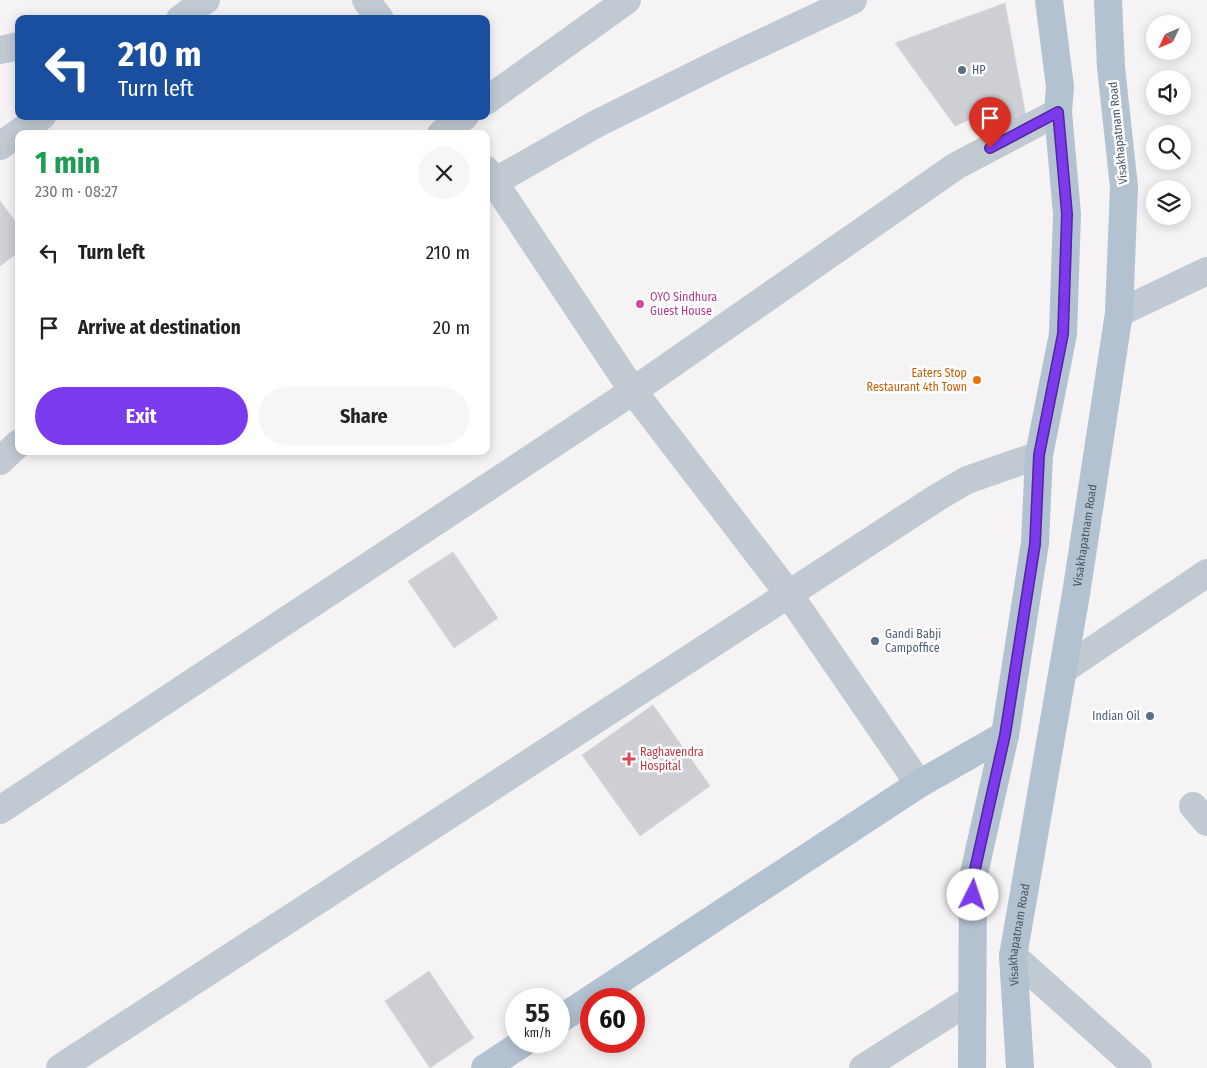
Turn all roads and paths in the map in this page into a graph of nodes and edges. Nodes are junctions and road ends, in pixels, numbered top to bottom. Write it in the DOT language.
graph roads {
  1 [pos="206,0"];
  2 [pos="366,0"];
  3 [pos="627,0"];
  4 [pos="853,0"];
  5 [pos="1049,0"];
  6 [pos="1108,0"];
  7 [pos="185,15"];
  8 [pos="377,15"];
  9 [pos="15,47"];
  10 [pos="0,50"];
  11 [pos="490,98"];
  12 [pos="1058,112"];
  13 [pos="36,120"];
  14 [pos="22,130"];
  15 [pos="15,135"];
  16 [pos="0,146"];
  17 [pos="490,176"];
  18 [pos="1207,271"];
  19 [pos="1119,313"];
  20 [pos="632,392"];
  21 [pos="15,447"];
  22 [pos="1039,455"];
  23 [pos="0,461"];
  24 [pos="1207,573"];
  25 [pos="788,593"];
  26 [pos="1063,670"];
  27 [pos="1005,735"];
  28 [pos="919,784"];
  29 [pos="0,810"];
  30 [pos="1013,956"];
  31 [pos="972,999"];
  32 [pos="570,1013"];
  33 [pos="508,1053"];
  34 [pos="60,1068"];
  35 [pos="485,1068"];
  36 [pos="863,1068"];
  37 [pos="972,1068"];
  38 [pos="1020,1068"];
  39 [pos="1138,1068"];
  1 -- 7 [label="street"];
  2 -- 8 [label="street"];
  3 -- 11 [label="street"];
  4 -- 17 [label="street"];
  5 -- 12 [label="main road"];
  6 -- 19 [label="main road, Visakhapatnam Road"];
  9 -- 10 [label="street"];
  12 -- 20 [label="street"];
  12 -- 22 [label="main road"];
  13 -- 14 [label="street"];
  15 -- 16 [label="street"];
  17 -- 20 [label="street"];
  18 -- 19 [label="street"];
  19 -- 26 [label="main road, Visakhapatnam Road"];
  20 -- 25 [label="street"];
  20 -- 29 [label="street"];
  21 -- 23 [label="street"];
  22 -- 25 [label="street"];
  22 -- 27 [label="main road"];
  24 -- 26 [label="street"];
  25 -- 28 [label="street"];
  25 -- 34 [label="street"];
  26 -- 30 [label="main road, Visakhapatnam Road"];
  27 -- 28 [label="main road"];
  27 -- 31 [label="main road"];
  28 -- 32 [label="main road"];
  30 -- 38 [label="main road, Visakhapatnam Road"];
  30 -- 39 [label="street"];
  31 -- 36 [label="street"];
  31 -- 37 [label="main road"];
  33 -- 35 [label="main road"];
}
